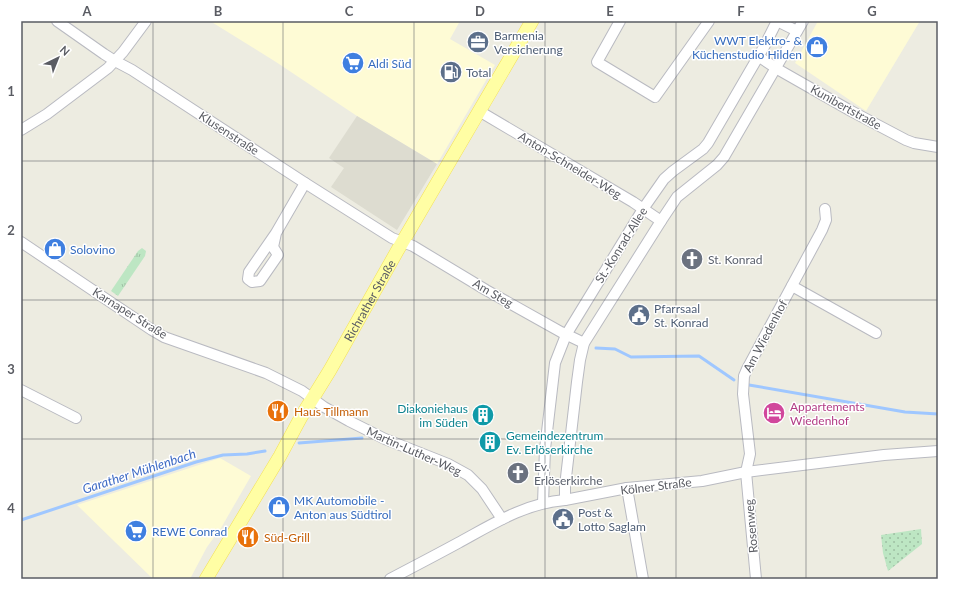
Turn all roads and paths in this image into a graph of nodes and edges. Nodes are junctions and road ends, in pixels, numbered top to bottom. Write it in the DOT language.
graph roads {
  1 [pos="57,21"];
  2 [pos="146,21"];
  3 [pos="532,21"];
  4 [pos="620,21"];
  5 [pos="709,21"];
  6 [pos="777,21"];
  7 [pos="802,21"];
  8 [pos="797,31"];
  9 [pos="758,56"];
  10 [pos="115,61"];
  11 [pos="776,68"];
  12 [pos="479,112"];
  13 [pos="21,130"];
  14 [pos="938,147"];
  15 [pos="305,183"];
  16 [pos="643,209"];
  17 [pos="825,209"];
  18 [pos="660,221"];
  19 [pos="276,233"];
  20 [pos="21,242"];
  21 [pos="403,242"];
  22 [pos="792,286"];
  23 [pos="876,333"];
  24 [pos="566,335"];
  25 [pos="584,343"];
  26 [pos="21,390"];
  27 [pos="312,398"];
  28 [pos="76,418"];
  29 [pos="938,451"];
  30 [pos="746,472"];
  31 [pos="627,488"];
  32 [pos="564,500"];
  33 [pos="543,503"];
  34 [pos="502,519"];
  35 [pos="206,579"];
  36 [pos="390,579"];
  37 [pos="643,579"];
  38 [pos="756,579"];
  1 -- 10 [label="street, Klusenstraße"];
  2 -- 10 [label="street"];
  3 -- 12 [label="main road, Richrather Straße"];
  4 -- 5 [label="street"];
  6 -- 8 [label="street"];
  6 -- 9 [label="street, St.-Konrad-Allee"];
  7 -- 8 [label="street, St.-Konrad-Allee"];
  8 -- 11 [label="street, St.-Konrad-Allee"];
  9 -- 11 [label="street, Kunibertstraße"];
  9 -- 16 [label="street, St.-Konrad-Allee"];
  10 -- 13 [label="street"];
  10 -- 15 [label="street, Klusenstraße"];
  11 -- 14 [label="street, Kunibertstraße"];
  11 -- 18 [label="street, St.-Konrad-Allee"];
  12 -- 16 [label="street, Anton-Schneider-Weg"];
  12 -- 21 [label="main road, Richrather Straße"];
  15 -- 19 [label="street"];
  15 -- 21 [label="street, Klusenstraße"];
  16 -- 18 [label="street, Anton-Schneider-Weg"];
  16 -- 24 [label="street, St.-Konrad-Allee"];
  17 -- 22 [label="street, Am Wiedenhof"];
  18 -- 25 [label="street, St.-Konrad-Allee"];
  20 -- 27 [label="street, Karnaper Straße"];
  21 -- 24 [label="street, Am Steg"];
  21 -- 27 [label="main road, Richrather Straße"];
  22 -- 23 [label="street"];
  22 -- 30 [label="street, Am Wiedenhof"];
  24 -- 25 [label="street, Am Steg"];
  24 -- 33 [label="street, St.-Konrad-Allee"];
  25 -- 32 [label="street, St.-Konrad-Allee"];
  26 -- 28 [label="street"];
  27 -- 34 [label="street, Martin-Luther-Weg"];
  27 -- 35 [label="main road, Richrather Straße"];
  29 -- 30 [label="street, Kölner Straße"];
  30 -- 31 [label="street, Kölner Straße"];
  30 -- 38 [label="street, Rosenweg"];
  31 -- 32 [label="street, Kölner Straße"];
  31 -- 37 [label="street"];
  32 -- 33 [label="street, Kölner Straße"];
  33 -- 34 [label="street, Kölner Straße"];
  34 -- 36 [label="street, Kölner Straße"];
}
